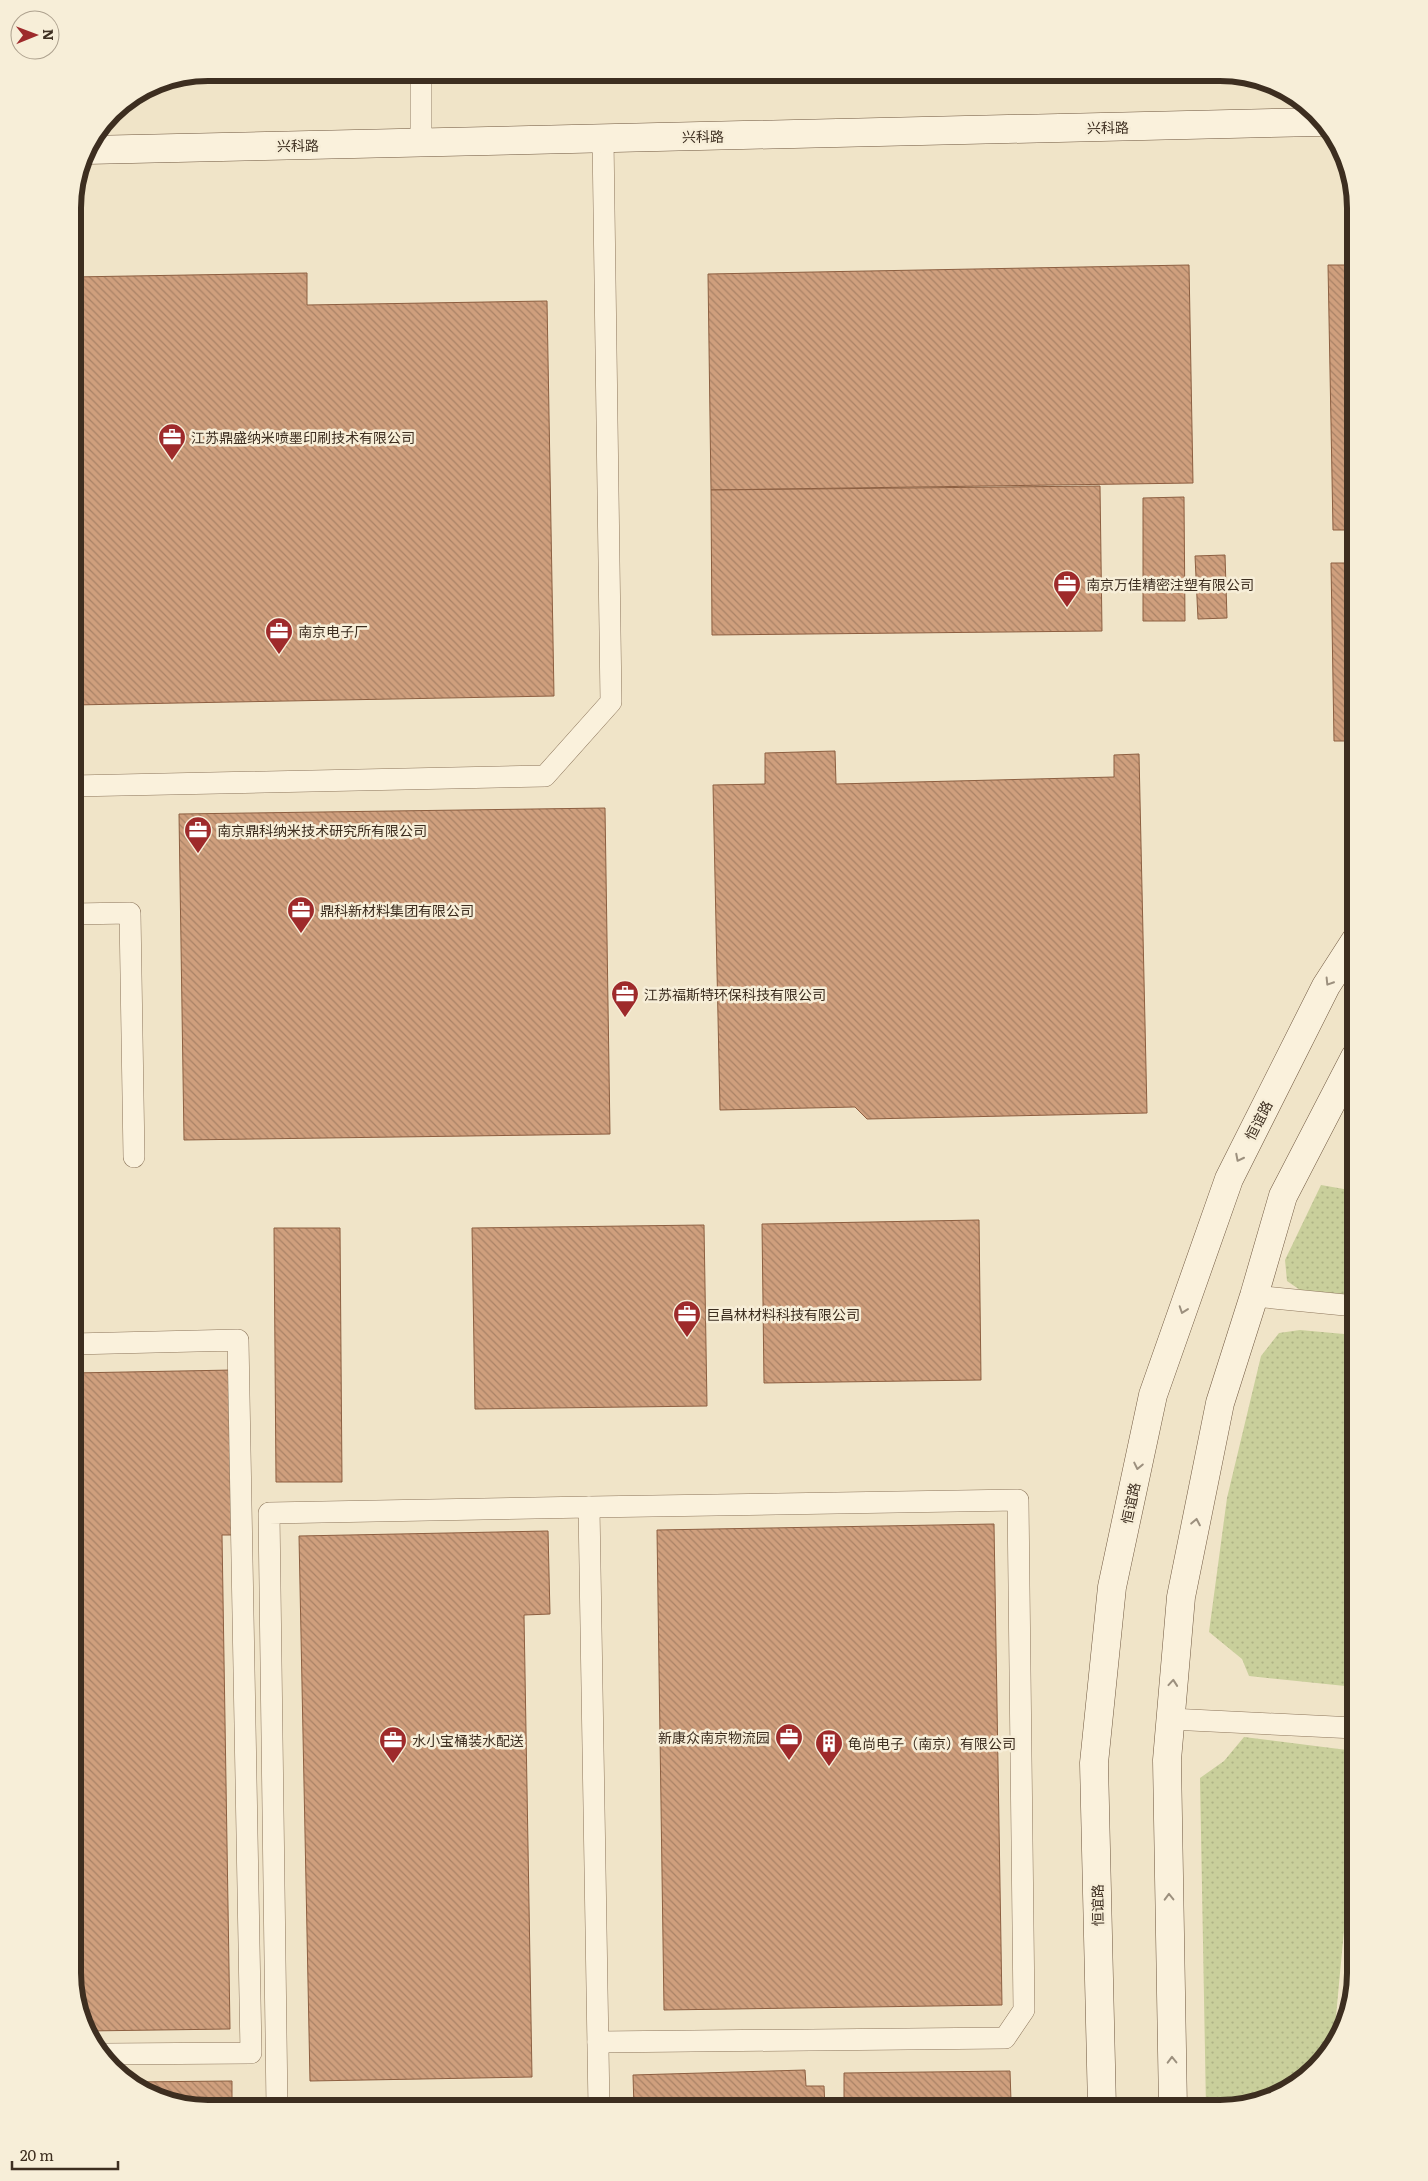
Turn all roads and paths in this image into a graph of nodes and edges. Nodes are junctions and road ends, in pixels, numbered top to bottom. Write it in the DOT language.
graph roads {
  1 [pos="421,81"];
  2 [pos="1313,122"];
  3 [pos="603,138"];
  4 [pos="421,142"];
  5 [pos="95,150"];
  6 [pos="82,786"];
  7 [pos="82,914"];
  8 [pos="1347,954"];
  9 [pos="1347,1074"];
  10 [pos="134,1157"];
  11 [pos="1254,1296"];
  12 [pos="1347,1305"];
  13 [pos="81,1344"];
  14 [pos="589,1507"];
  15 [pos="1170,1719"];
  16 [pos="1347,1728"];
  17 [pos="598,2042"];
  18 [pos="110,2054"];
  19 [pos="277,2099"];
  20 [pos="599,2099"];
  21 [pos="1102,2100"];
  22 [pos="1173,2100"];
  1 -- 4 [label="lane"];
  2 -- 3 [label="main road, 兴科路"];
  3 -- 4 [label="main road, 兴科路"];
  3 -- 6 [label="lane"];
  4 -- 5 [label="main road, 兴科路"];
  7 -- 10 [label="lane"];
  8 -- 21 [label="main road, 恒谊路, one-way"];
  9 -- 11 [label="main road"];
  11 -- 12 [label="lane"];
  15 -- 11 [label="main road, one-way"];
  13 -- 18 [label="lane"];
  14 -- 17 [label="lane"];
  14 -- 17 [label="lane"];
  14 -- 19 [label="lane"];
  15 -- 16 [label="lane"];
  22 -- 15 [label="main road, one-way"];
  17 -- 20 [label="lane"];
}
